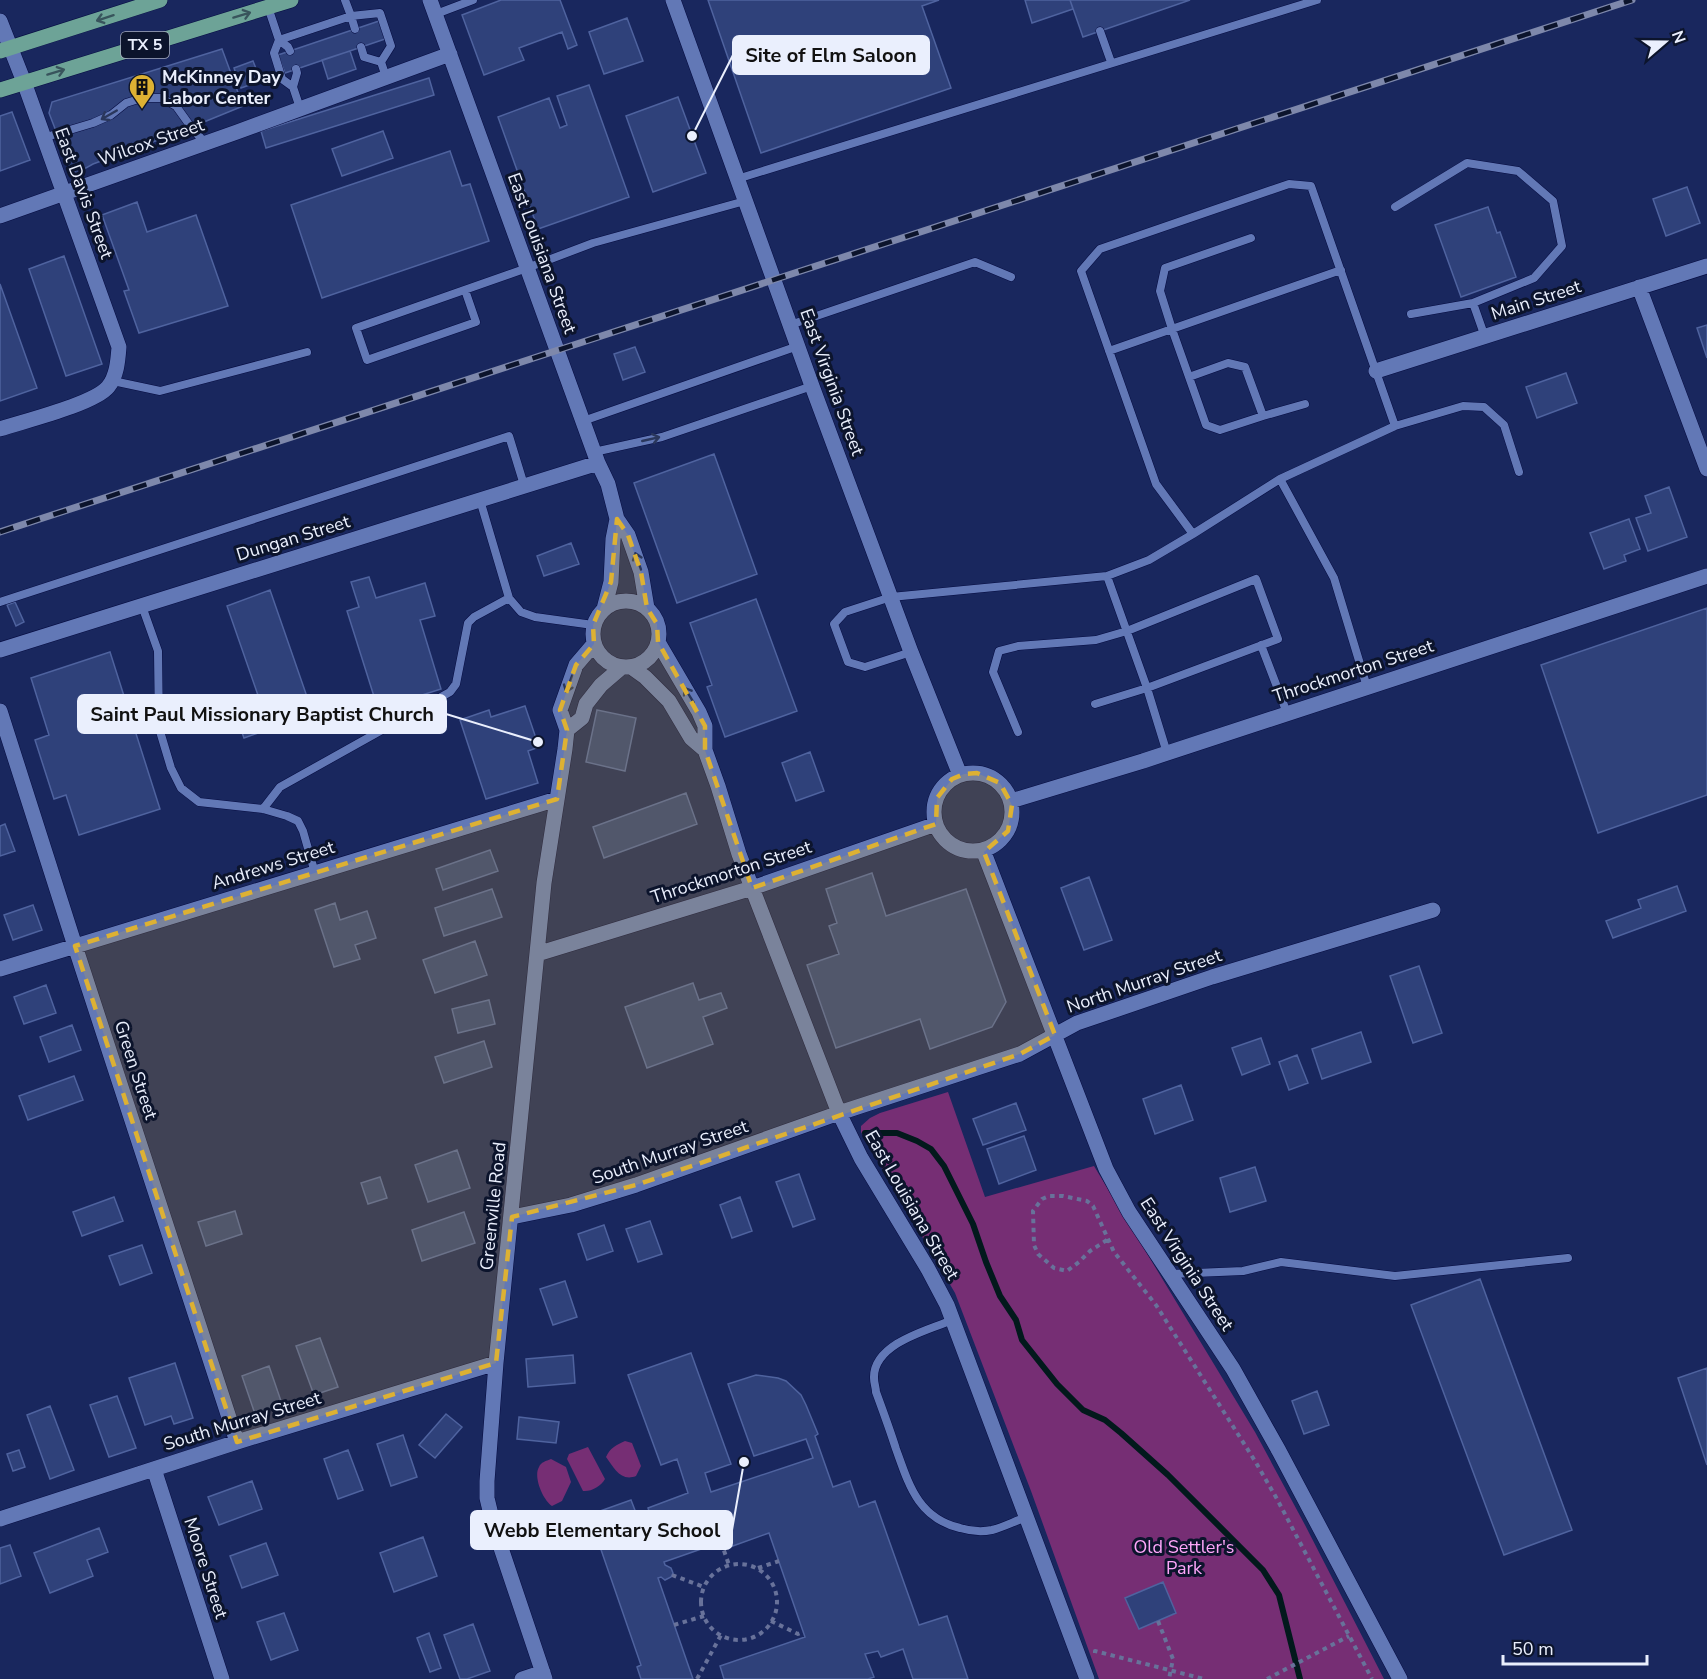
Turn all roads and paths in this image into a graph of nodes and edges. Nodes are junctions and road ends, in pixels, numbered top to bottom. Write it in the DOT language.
graph roads {
  1 [pos="160,0"];
  2 [pos="291,0"];
  3 [pos="345,0"];
  4 [pos="473,0"];
  5 [pos="673,0"];
  6 [pos="1317,0"];
  7 [pos="268,7"];
  8 [pos="433,7"];
  9 [pos="351,16"];
  10 [pos="0,21"];
  11 [pos="355,29"];
  12 [pos="1100,31"];
  13 [pos="279,40"];
  14 [pos="361,47"];
  15 [pos="5,50"];
  16 [pos="290,51"];
  17 [pos="450,54"];
  18 [pos="1110,62"];
  19 [pos="296,69"];
  20 [pos="383,70"];
  21 [pos="24,82"];
  22 [pos="294,87"];
  23 [pos="0,90"];
  24 [pos="300,108"];
  25 [pos="43,138"];
  26 [pos="205,143"];
  27 [pos="737,179"];
  28 [pos="63,193"];
  29 [pos="745,201"];
  30 [pos="1395,207"];
  31 [pos="0,216"];
  32 [pos="1251,238"];
  33 [pos="1707,266"];
  34 [pos="527,268"];
  35 [pos="1341,270"];
  36 [pos="1011,277"];
  37 [pos="1639,287"];
  38 [pos="465,290"];
  39 [pos="1473,303"];
  40 [pos="1411,314"];
  41 [pos="790,325"];
  42 [pos="1172,329"];
  43 [pos="1485,338"];
  44 [pos="798,346"];
  45 [pos="1109,351"];
  46 [pos="307,352"];
  47 [pos="1377,371"];
  48 [pos="1189,377"];
  49 [pos="112,381"];
  50 [pos="812,386"];
  51 [pos="1305,404"];
  52 [pos="1263,416"];
  53 [pos="583,421"];
  54 [pos="1395,426"];
  55 [pos="0,429"];
  56 [pos="596,457"];
  57 [pos="1707,469"];
  58 [pos="1519,472"];
  59 [pos="1280,479"];
  60 [pos="524,485"];
  61 [pos="480,500"];
  62 [pos="617,519"];
  63 [pos="1193,534"];
  64 [pos="1107,576"];
  65 [pos="1707,576"];
  66 [pos="891,597"];
  67 [pos="509,598"];
  68 [pos="0,602"];
  69 [pos="142,606"];
  70 [pos="647,608"];
  71 [pos="603,609"];
  72 [pos="593,625"];
  73 [pos="1126,631"];
  74 [pos="658,642"];
  75 [pos="594,644"];
  76 [pos="1261,645"];
  77 [pos="0,650"];
  78 [pos="911,652"];
  79 [pos="626,667"];
  80 [pos="1367,687"];
  81 [pos="1148,688"];
  82 [pos="1095,704"];
  83 [pos="0,711"];
  84 [pos="1287,714"];
  85 [pos="567,730"];
  86 [pos="1018,732"];
  87 [pos="705,750"];
  88 [pos="1167,753"];
  89 [pos="960,775"];
  90 [pos="558,798"];
  91 [pos="1011,801"];
  92 [pos="263,809"];
  93 [pos="936,824"];
  94 [pos="983,850"];
  95 [pos="315,873"];
  96 [pos="752,888"];
  97 [pos="1433,910"];
  98 [pos="75,946"];
  99 [pos="537,954"];
  100 [pos="0,969"];
  101 [pos="1055,1035"];
  102 [pos="839,1113"];
  103 [pos="512,1216"];
  104 [pos="1107,1240"];
  105 [pos="1568,1258"];
  106 [pos="1170,1274"];
  107 [pos="953,1320"];
  108 [pos="496,1363"];
  109 [pos="237,1442"];
  110 [pos="154,1469"];
  111 [pos="1027,1517"];
  112 [pos="0,1519"];
  113 [pos="721,1542"];
  114 [pos="779,1561"];
  115 [pos="729,1565"];
  116 [pos="758,1569"];
  117 [pos="672,1575"];
  118 [pos="704,1587"];
  119 [pos="704,1616"];
  120 [pos="771,1621"];
  121 [pos="1158,1622"];
  122 [pos="674,1626"];
  123 [pos="803,1632"];
  124 [pos="721,1635"];
  125 [pos="1349,1636"];
  126 [pos="1098,1660"];
  127 [pos="1171,1671"];
  128 [pos="544,1675"];
  129 [pos="222,1679"];
  130 [pos="522,1679"];
  131 [pos="698,1679"];
  132 [pos="1087,1679"];
  133 [pos="1169,1679"];
  134 [pos="1204,1679"];
  135 [pos="1267,1679"];
  136 [pos="1372,1679"];
  137 [pos="1400,1679"];
  1 -- 15 [label="main road, TX 5, one-way"];
  2 -- 7 [label="main road, TX 5"];
  3 -- 9 [label="lane"];
  4 -- 8 [label="lane"];
  5 -- 27 [label="street, East Virginia Street"];
  6 -- 18 [label="lane"];
  7 -- 13 [label="lane"];
  21 -- 7 [label="main road, TX 5, one-way"];
  8 -- 17 [label="street, East Louisiana Street"];
  9 -- 11 [label="lane"];
  9 -- 13 [label="lane"];
  9 -- 20 [label="lane"];
  10 -- 15 [label="street, East Davis Street"];
  12 -- 18 [label="lane"];
  13 -- 16 [label="lane"];
  13 -- 22 [label="lane"];
  14 -- 20 [label="lane"];
  15 -- 21 [label="street, East Davis Street"];
  17 -- 20 [label="street, Wilcox Street"];
  17 -- 34 [label="street, East Louisiana Street"];
  18 -- 27 [label="lane"];
  19 -- 22 [label="lane"];
  20 -- 24 [label="street, Wilcox Street"];
  21 -- 23 [label="main road, TX 5"];
  21 -- 25 [label="street, East Davis Street"];
  22 -- 24 [label="lane"];
  24 -- 26 [label="street, Wilcox Street"];
  26 -- 25 [label="lane, one-way"];
  25 -- 28 [label="street, East Davis Street"];
  26 -- 28 [label="street, Wilcox Street"];
  27 -- 29 [label="street, East Virginia Street"];
  28 -- 31 [label="street, Wilcox Street"];
  28 -- 49 [label="street, East Davis Street"];
  29 -- 34 [label="lane"];
  29 -- 41 [label="street, East Virginia Street"];
  30 -- 39 [label="lane"];
  32 -- 42 [label="lane"];
  33 -- 37 [label="street, Main Street"];
  34 -- 38 [label="lane"];
  34 -- 53 [label="street, East Louisiana Street"];
  35 -- 42 [label="lane"];
  35 -- 45 [label="lane"];
  35 -- 47 [label="lane"];
  36 -- 41 [label="lane"];
  37 -- 43 [label="street, Main Street"];
  37 -- 57 [label="street"];
  38 -- 38 [label="lane"];
  39 -- 40 [label="lane"];
  39 -- 43 [label="lane"];
  41 -- 44 [label="street, East Virginia Street"];
  42 -- 45 [label="lane"];
  42 -- 48 [label="lane"];
  43 -- 47 [label="street, Main Street"];
  44 -- 50 [label="street, East Virginia Street"];
  44 -- 53 [label="lane"];
  45 -- 63 [label="lane"];
  46 -- 49 [label="lane"];
  47 -- 54 [label="lane"];
  48 -- 52 [label="lane"];
  48 -- 52 [label="lane"];
  49 -- 55 [label="street"];
  56 -- 50 [label="lane, one-way"];
  50 -- 66 [label="street, East Virginia Street"];
  51 -- 52 [label="lane"];
  53 -- 56 [label="street, East Louisiana Street"];
  54 -- 58 [label="lane"];
  54 -- 59 [label="lane"];
  56 -- 60 [label="street, Dungan Street"];
  56 -- 62 [label="street, East Louisiana Street"];
  59 -- 63 [label="lane"];
  59 -- 80 [label="lane"];
  60 -- 61 [label="street, Dungan Street"];
  60 -- 68 [label="lane"];
  61 -- 67 [label="lane"];
  61 -- 69 [label="street, Dungan Street"];
  70 -- 62 [label="street, East Louisiana Street, one-way"];
  62 -- 71 [label="street, East Louisiana Street"];
  63 -- 64 [label="lane"];
  64 -- 66 [label="lane"];
  64 -- 73 [label="lane"];
  65 -- 80 [label="street, Throckmorton Street"];
  66 -- 78 [label="street, East Virginia Street"];
  66 -- 78 [label="lane"];
  67 -- 72 [label="lane"];
  67 -- 92 [label="lane"];
  69 -- 77 [label="street, Dungan Street"];
  69 -- 92 [label="lane"];
  70 -- 71 [label="street"];
  70 -- 74 [label="street"];
  71 -- 72 [label="street"];
  72 -- 75 [label="street"];
  73 -- 76 [label="lane"];
  73 -- 81 [label="lane"];
  73 -- 86 [label="lane"];
  74 -- 79 [label="street"];
  87 -- 74 [label="street, East Louisiana Street, one-way"];
  75 -- 79 [label="street"];
  75 -- 85 [label="street, Greenville Road, one-way"];
  76 -- 81 [label="lane"];
  76 -- 84 [label="lane"];
  78 -- 89 [label="street, East Virginia Street"];
  79 -- 85 [label="street"];
  79 -- 87 [label="street, East Louisiana Street"];
  80 -- 84 [label="street, Throckmorton Street"];
  81 -- 82 [label="lane"];
  81 -- 88 [label="lane"];
  83 -- 98 [label="street, Green Street"];
  84 -- 88 [label="street, Throckmorton Street"];
  85 -- 90 [label="street, Greenville Road"];
  87 -- 96 [label="street, East Louisiana Street"];
  88 -- 91 [label="street, Throckmorton Street"];
  89 -- 91 [label="street"];
  89 -- 93 [label="street"];
  90 -- 95 [label="street, Andrews Street"];
  90 -- 99 [label="street, Greenville Road"];
  91 -- 94 [label="street"];
  92 -- 95 [label="lane"];
  93 -- 94 [label="street"];
  93 -- 96 [label="street, Throckmorton Street"];
  94 -- 101 [label="street, East Virginia Street"];
  95 -- 98 [label="street, Andrews Street"];
  96 -- 99 [label="street, Throckmorton Street"];
  96 -- 102 [label="street, East Louisiana Street"];
  97 -- 101 [label="street, North Murray Street"];
  98 -- 100 [label="street, Andrews Street"];
  98 -- 109 [label="street, Green Street"];
  99 -- 103 [label="street, Greenville Road"];
  101 -- 102 [label="street, North Murray Street"];
  101 -- 106 [label="street, East Virginia Street"];
  102 -- 103 [label="street, South Murray Street"];
  102 -- 107 [label="street, East Louisiana Street"];
  103 -- 108 [label="street, Greenville Road"];
  104 -- 104 [label="path"];
  104 -- 125 [label="path"];
  105 -- 106 [label="lane"];
  106 -- 137 [label="street, East Virginia Street"];
  107 -- 111 [label="street, East Louisiana Street"];
  107 -- 111 [label="lane"];
  108 -- 109 [label="street, South Murray Street"];
  108 -- 128 [label="street, Greenville Road"];
  109 -- 110 [label="street, South Murray Street"];
  110 -- 112 [label="street, South Murray Street"];
  110 -- 129 [label="street, Moore Street"];
  111 -- 132 [label="street, East Louisiana Street"];
  113 -- 115 [label="path"];
  114 -- 116 [label="path"];
  115 -- 116 [label="path"];
  115 -- 118 [label="path"];
  116 -- 120 [label="path"];
  117 -- 118 [label="path"];
  118 -- 119 [label="path"];
  119 -- 122 [label="path"];
  119 -- 124 [label="path"];
  120 -- 123 [label="path"];
  120 -- 124 [label="path"];
  121 -- 127 [label="path"];
  124 -- 131 [label="path"];
  125 -- 135 [label="path"];
  125 -- 136 [label="path"];
  126 -- 127 [label="path"];
  127 -- 133 [label="path"];
  127 -- 134 [label="path"];
  128 -- 130 [label="street"];
}
